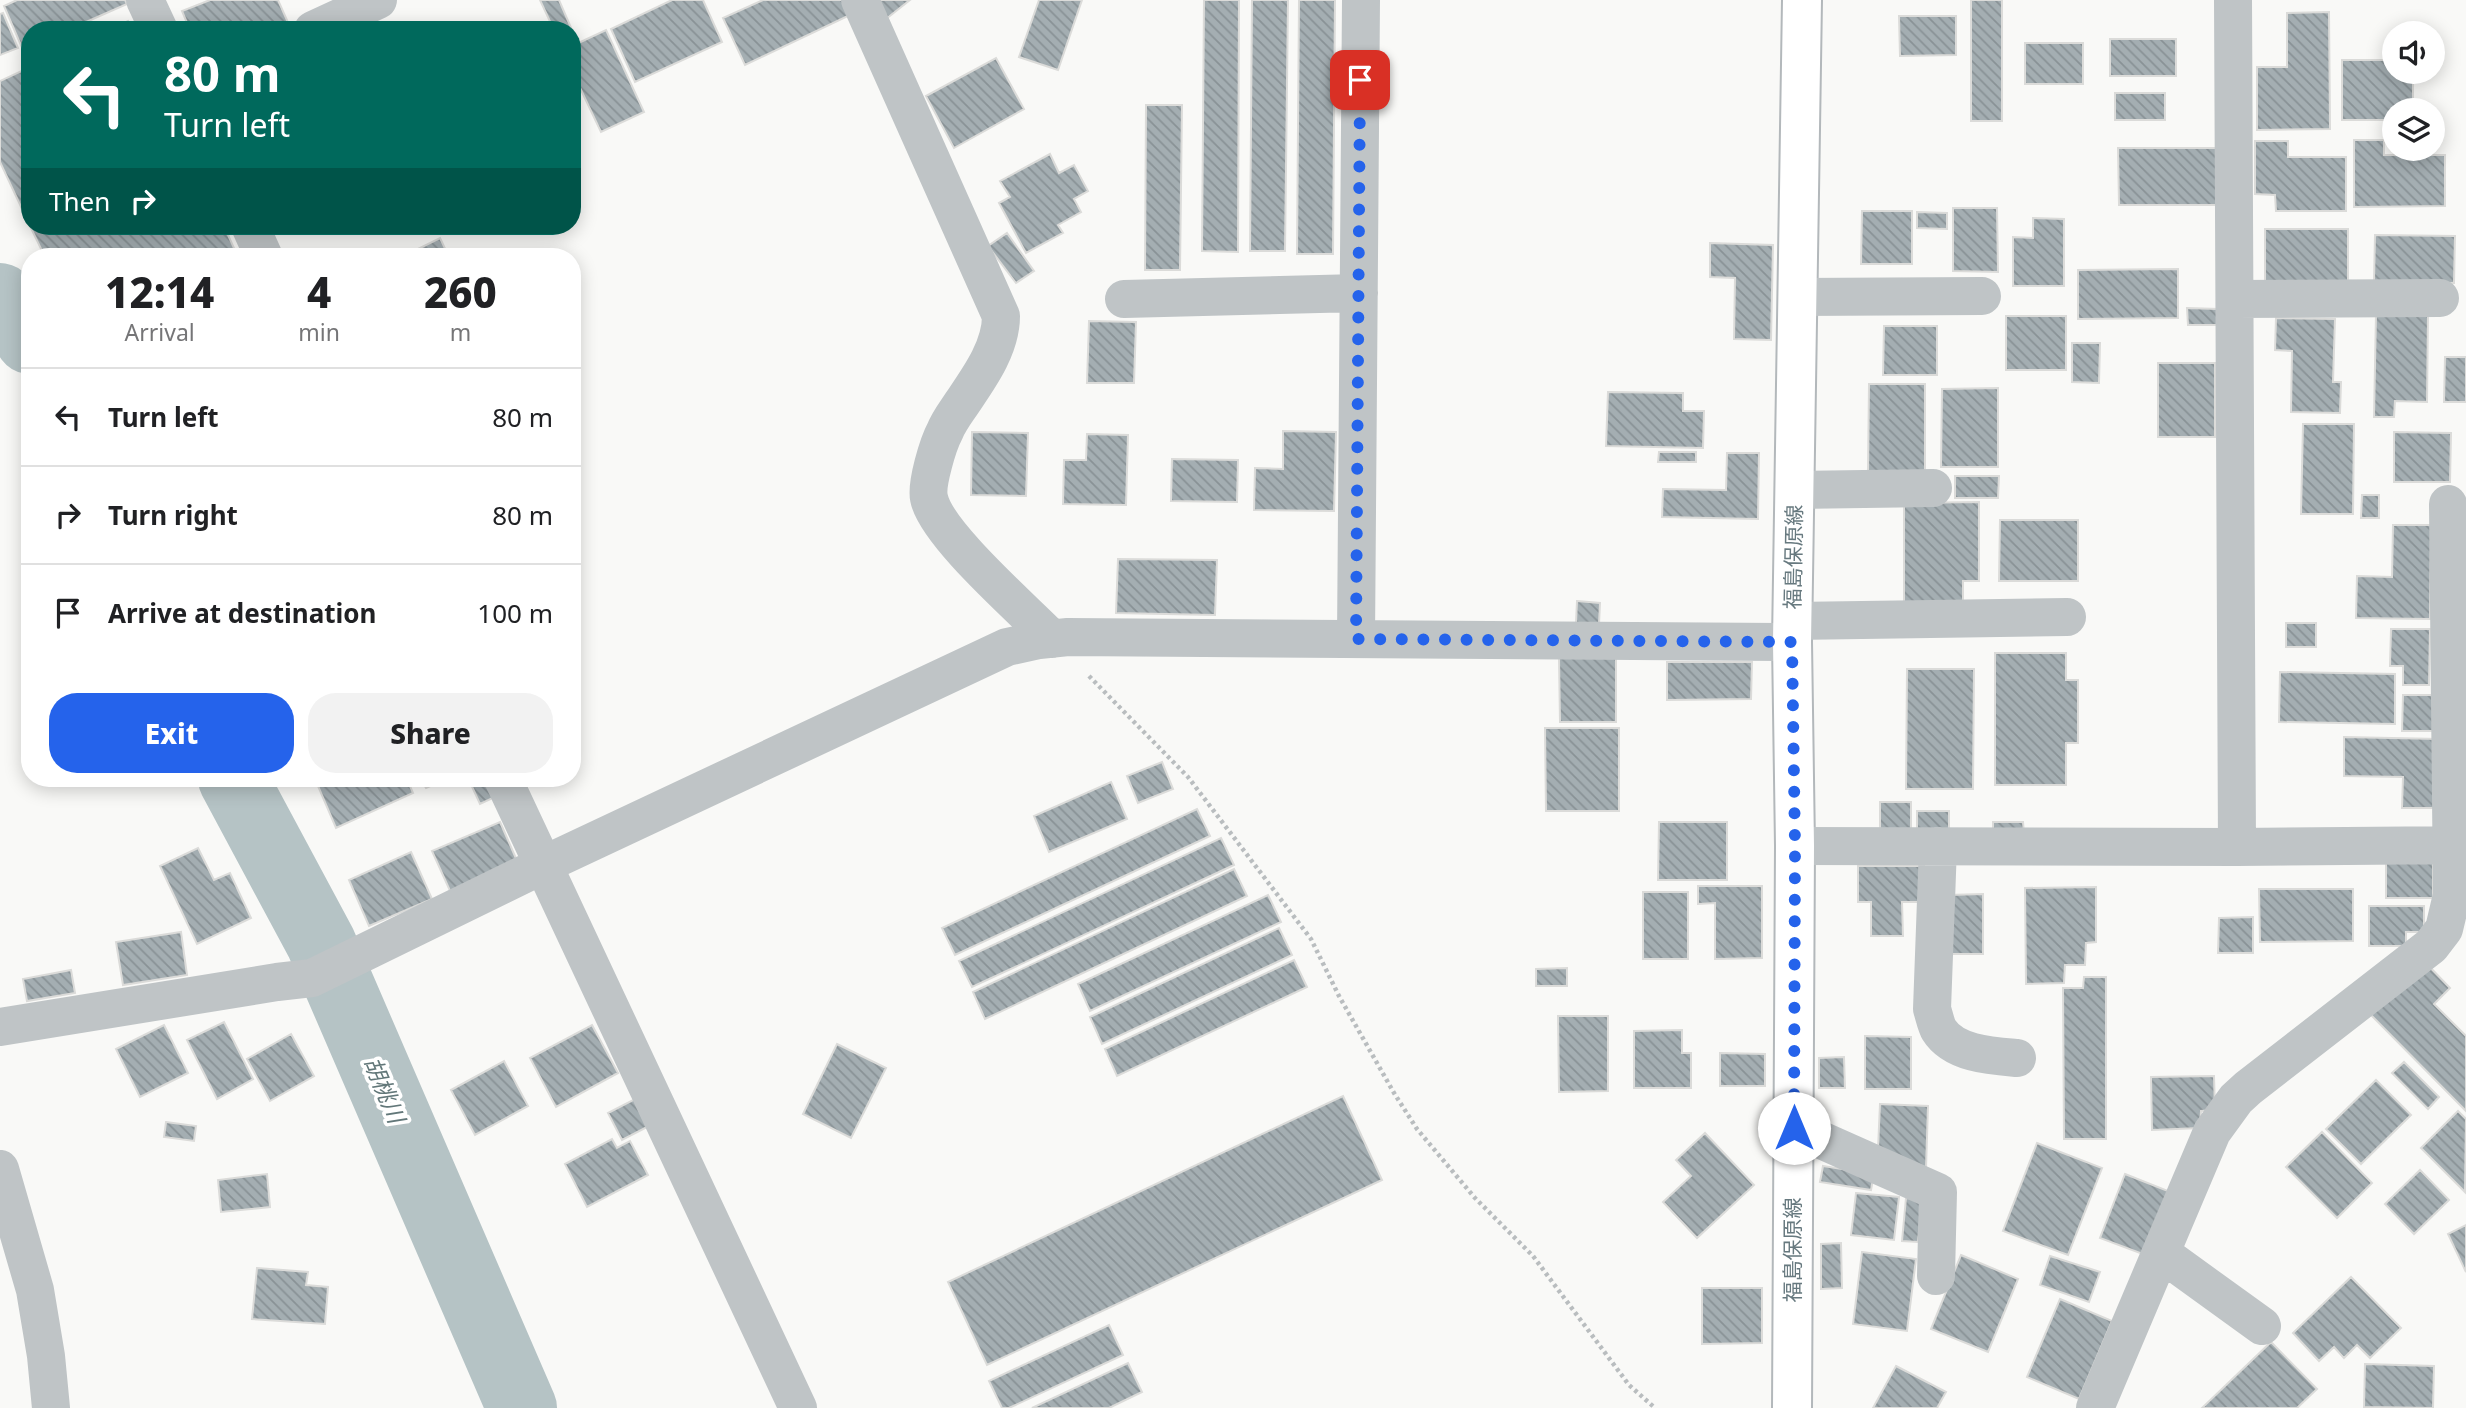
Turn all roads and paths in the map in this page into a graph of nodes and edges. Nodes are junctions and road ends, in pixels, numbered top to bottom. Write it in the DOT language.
graph roads {
  1 [pos="145,0"];
  2 [pos="378,0"];
  3 [pos="860,0"];
  4 [pos="1361,0"];
  5 [pos="1802,0"];
  6 [pos="2233,0"];
  7 [pos="155,21"];
  8 [pos="332,21"];
  9 [pos="1359,293"];
  10 [pos="1982,296"];
  11 [pos="1798,297"];
  12 [pos="2440,298"];
  13 [pos="1124,299"];
  14 [pos="2236,299"];
  15 [pos="1933,488"];
  16 [pos="1795,490"];
  17 [pos="2448,504"];
  18 [pos="2067,618"];
  19 [pos="1793,631"];
  20 [pos="1052,639"];
  21 [pos="1356,639"];
  22 [pos="507,787"];
  23 [pos="2458,845"];
  24 [pos="1795,846"];
  25 [pos="1938,846"];
  26 [pos="2237,847"];
  27 [pos="543,865"];
  28 [pos="0,1027"];
  29 [pos="2017,1058"];
  30 [pos="1794,1128"];
  31 [pos="0,1169"];
  32 [pos="2161,1253"];
  33 [pos="1936,1276"];
  34 [pos="2262,1326"];
  35 [pos="51,1408"];
  36 [pos="798,1408"];
  37 [pos="1655,1408"];
  38 [pos="1792,1408"];
  39 [pos="2095,1408"];
  1 -- 7 [label="street"];
  2 -- 8 [label="street"];
  3 -- 20 [label="street"];
  4 -- 9 [label="street"];
  5 -- 11 [label="main road, 福島保原線"];
  6 -- 14 [label="street"];
  9 -- 13 [label="street"];
  9 -- 21 [label="street"];
  10 -- 11 [label="street"];
  11 -- 16 [label="main road, 福島保原線"];
  12 -- 14 [label="street"];
  14 -- 26 [label="street"];
  15 -- 16 [label="street"];
  16 -- 19 [label="main road, 福島保原線"];
  17 -- 23 [label="street"];
  18 -- 19 [label="street"];
  19 -- 21 [label="street"];
  19 -- 24 [label="main road, 福島保原線"];
  20 -- 21 [label="street"];
  20 -- 27 [label="street"];
  20 -- 37 [label="path"];
  22 -- 27 [label="street"];
  23 -- 26 [label="street"];
  23 -- 32 [label="street"];
  24 -- 25 [label="street"];
  24 -- 30 [label="main road, 福島保原線"];
  25 -- 26 [label="street"];
  25 -- 29 [label="street"];
  27 -- 28 [label="street"];
  27 -- 36 [label="street"];
  30 -- 33 [label="street"];
  30 -- 38 [label="main road, 福島保原線"];
  31 -- 35 [label="street"];
  32 -- 34 [label="street"];
  32 -- 39 [label="street"];
}
